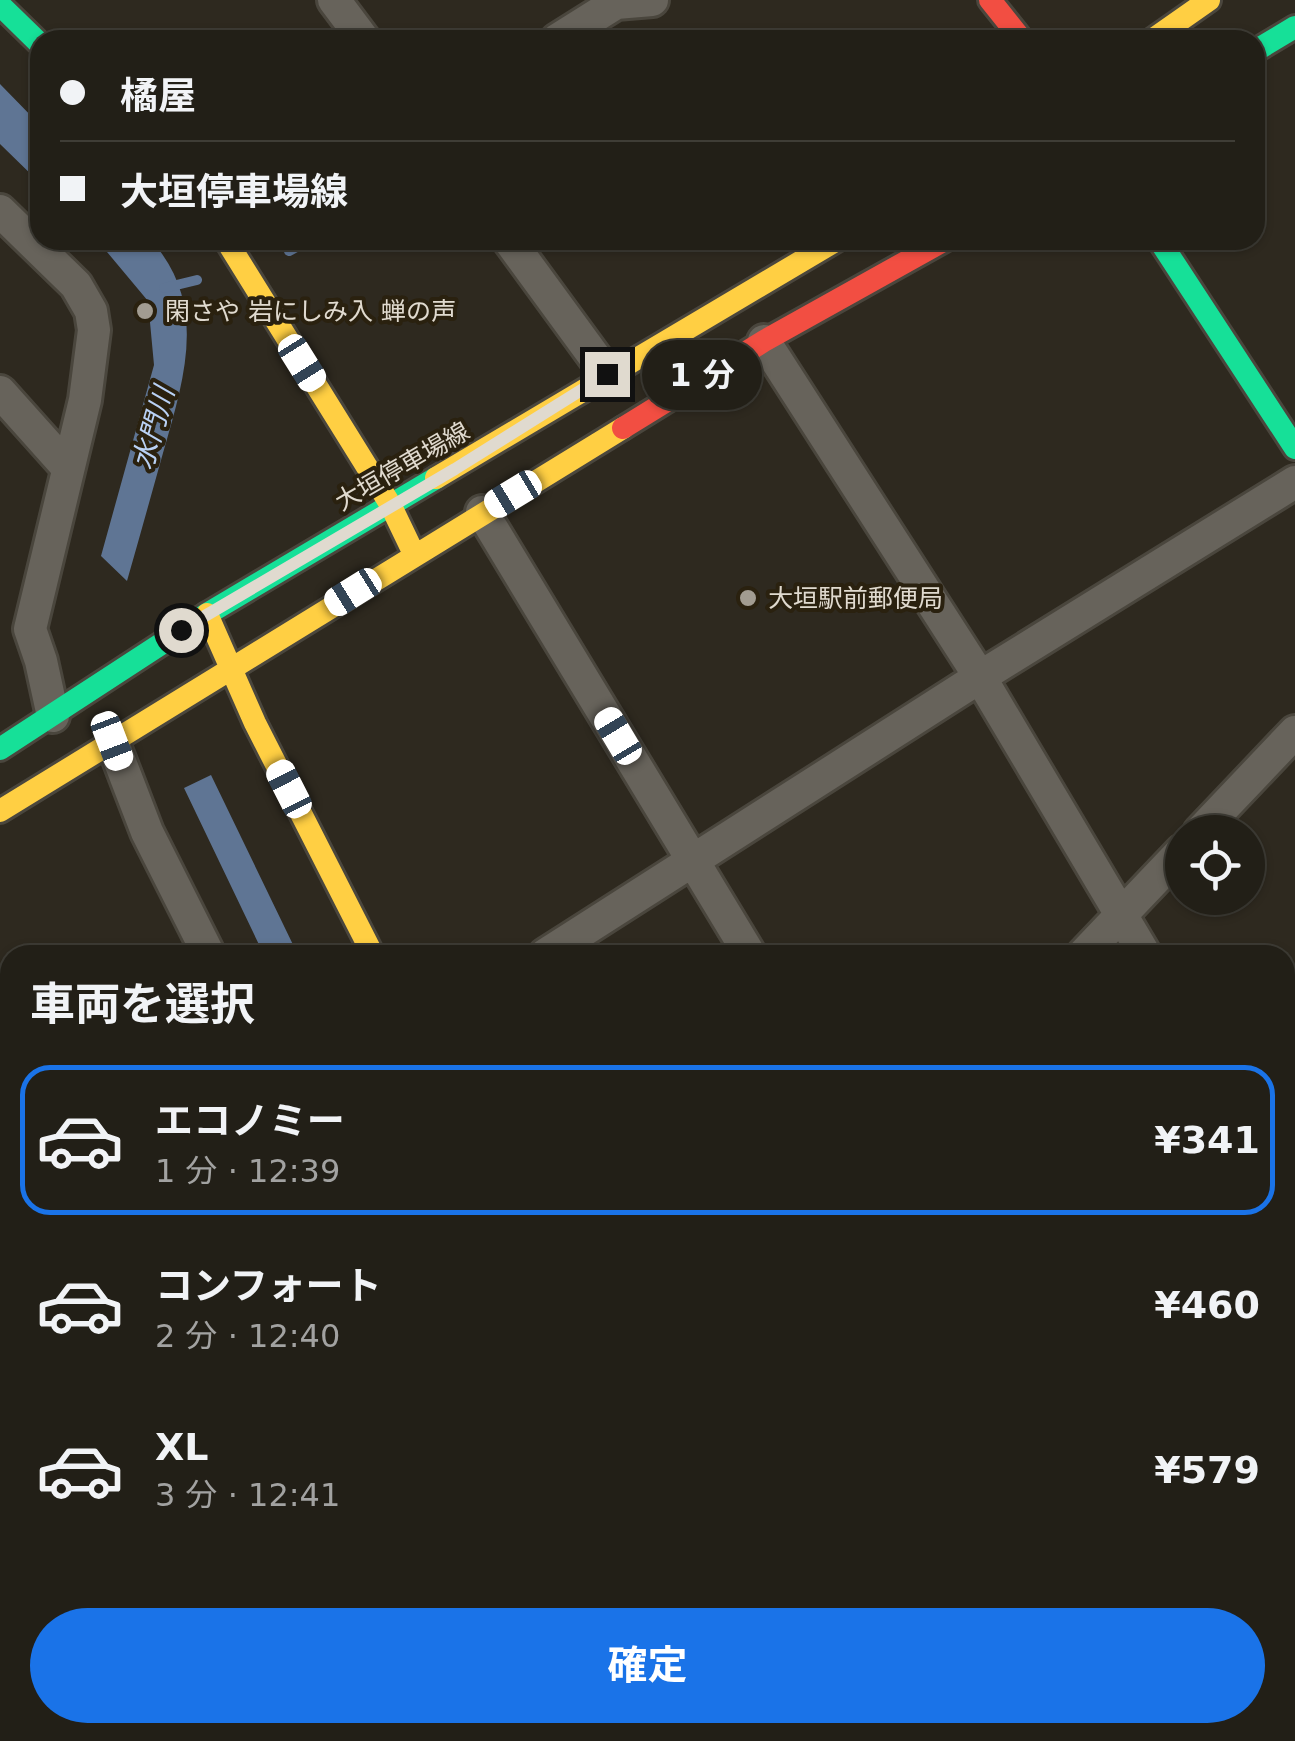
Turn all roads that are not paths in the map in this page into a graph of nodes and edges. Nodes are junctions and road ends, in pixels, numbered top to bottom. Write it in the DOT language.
graph roads {
  1 [pos="334,0"];
  2 [pos="652,0"];
  3 [pos="990,0"];
  4 [pos="1209,0"];
  5 [pos="615,2"];
  6 [pos="0,5"];
  7 [pos="1295,27"];
  8 [pos="356,30"];
  9 [pos="572,30"];
  10 [pos="1014,30"];
  11 [pos="1166,30"];
  12 [pos="30,34"];
  13 [pos="1265,45"];
  14 [pos="0,211"];
  15 [pos="30,240"];
  16 [pos="40,250"];
  17 [pos="232,250"];
  18 [pos="516,250"];
  19 [pos="819,250"];
  20 [pos="927,250"];
  21 [pos="1166,250"];
  22 [pos="764,341"];
  23 [pos="607,374"];
  24 [pos="0,392"];
  25 [pos="1295,448"];
  26 [pos="68,468"];
  27 [pos="1295,482"];
  28 [pos="390,504"];
  29 [pos="482,512"];
  30 [pos="414,554"];
  31 [pos="207,614"];
  32 [pos="232,667"];
  33 [pos="980,677"];
  34 [pos="53,716"];
  35 [pos="1295,732"];
  36 [pos="112,741"];
  37 [pos="0,748"];
  38 [pos="0,811"];
  39 [pos="1216,815"];
  40 [pos="694,860"];
  41 [pos="1165,869"];
  42 [pos="1121,916"];
  43 [pos="205,945"];
  44 [pos="368,945"];
  45 [pos="561,945"];
  46 [pos="744,945"];
  47 [pos="1093,945"];
  48 [pos="1138,945"];
  1 -- 8 [label="street"];
  2 -- 5 [label="street"];
  3 -- 10 [label="main road"];
  4 -- 11 [label="main road"];
  5 -- 9 [label="street"];
  6 -- 12 [label="main road"];
  7 -- 13 [label="main road"];
  14 -- 15 [label="street"];
  16 -- 26 [label="street"];
  17 -- 28 [label="main road"];
  18 -- 23 [label="street"];
  19 -- 23 [label="main road, 大垣停車場線"];
  20 -- 22 [label="main road"];
  21 -- 25 [label="main road"];
  22 -- 29 [label="main road"];
  22 -- 33 [label="street"];
  23 -- 28 [label="main road, 大垣停車場線"];
  24 -- 26 [label="street"];
  26 -- 34 [label="street"];
  27 -- 33 [label="street"];
  28 -- 30 [label="main road"];
  28 -- 31 [label="main road, 大垣停車場線"];
  29 -- 30 [label="main road"];
  29 -- 40 [label="street"];
  30 -- 32 [label="main road"];
  31 -- 32 [label="main road"];
  31 -- 34 [label="main road, 大垣停車場線"];
  32 -- 36 [label="main road"];
  32 -- 44 [label="main road"];
  33 -- 40 [label="street"];
  33 -- 42 [label="street"];
  34 -- 37 [label="main road, 大垣停車場線"];
  35 -- 39 [label="street"];
  36 -- 38 [label="main road"];
  36 -- 43 [label="street"];
  40 -- 45 [label="street"];
  40 -- 46 [label="street"];
  41 -- 42 [label="street"];
  42 -- 47 [label="street"];
  42 -- 48 [label="street"];
}
